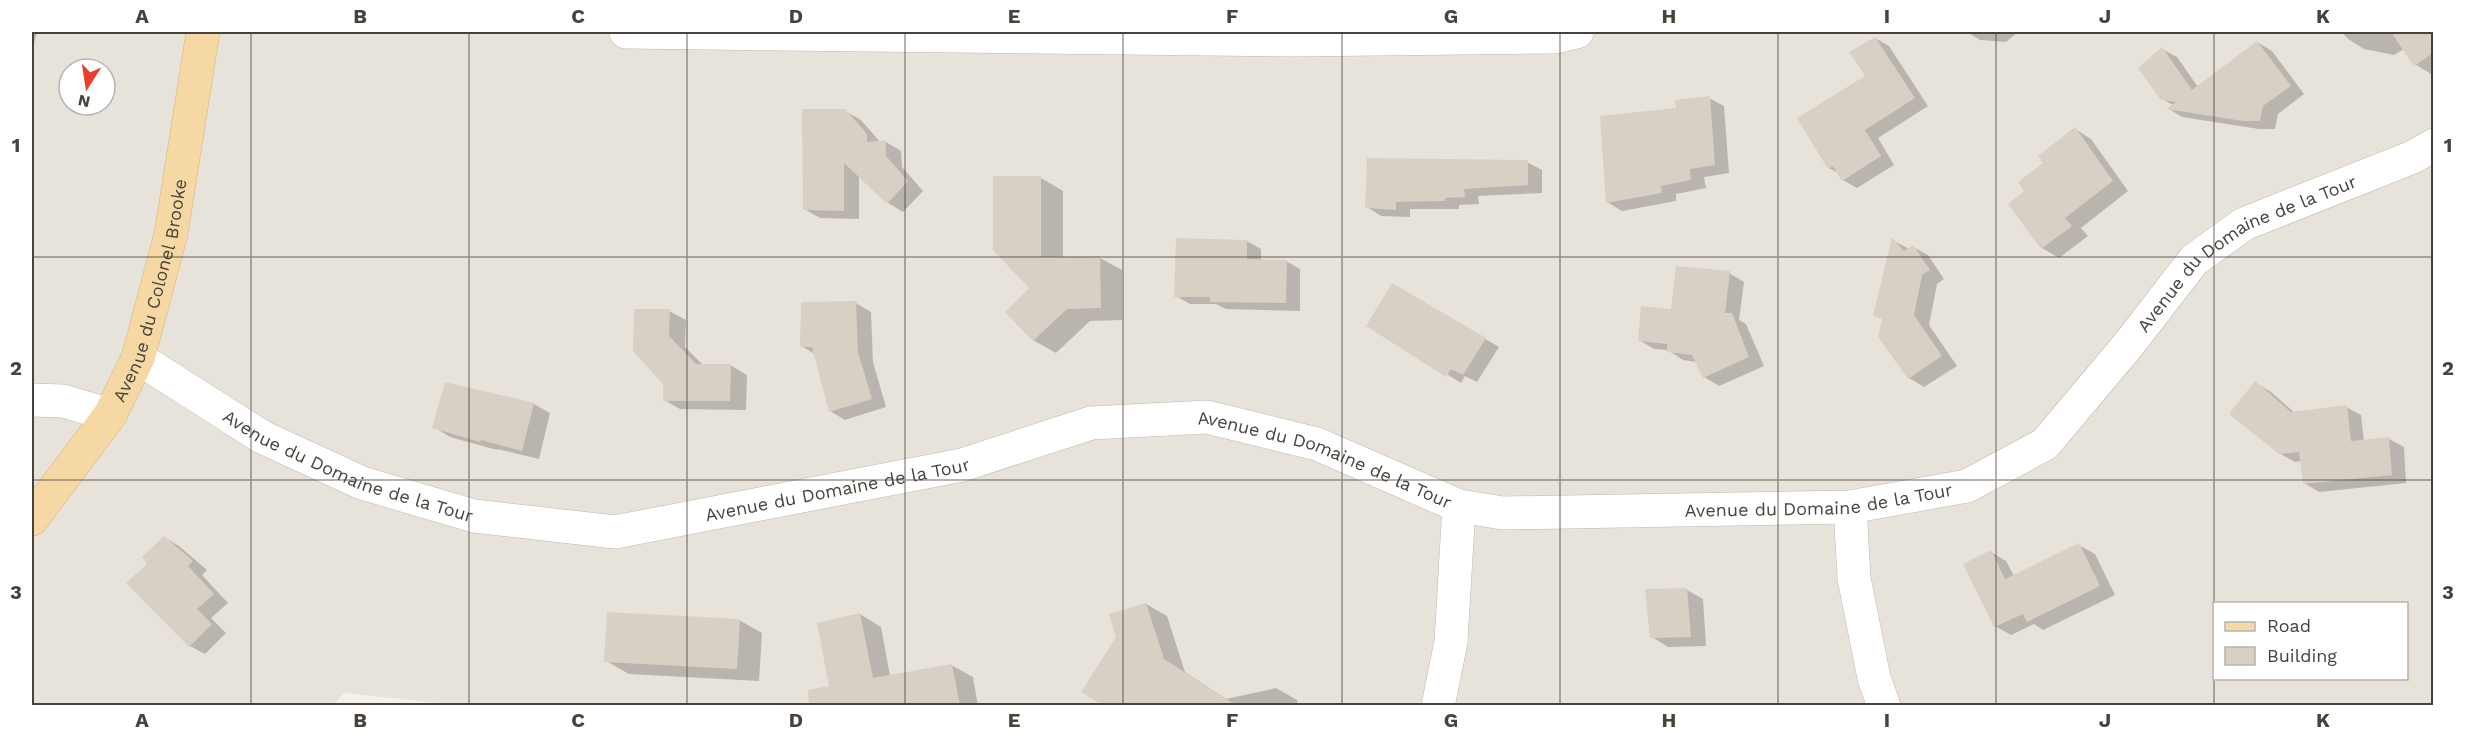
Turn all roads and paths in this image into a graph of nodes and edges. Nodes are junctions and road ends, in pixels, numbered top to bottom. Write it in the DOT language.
graph roads {
  1 [pos="203,32"];
  2 [pos="626,32"];
  3 [pos="1577,32"];
  4 [pos="2433,145"];
  5 [pos="138,358"];
  6 [pos="32,400"];
  7 [pos="110,415"];
  8 [pos="1459,506"];
  9 [pos="1850,507"];
  10 [pos="32,519"];
  11 [pos="1438,705"];
  12 [pos="1884,705"];
  1 -- 5 [label="main road, Avenue du Colonel Brooke"];
  2 -- 3 [label="street"];
  4 -- 9 [label="street, Avenue du Domaine de la Tour"];
  5 -- 7 [label="main road, Avenue du Colonel Brooke"];
  5 -- 8 [label="street, Avenue du Domaine de la Tour"];
  6 -- 7 [label="street"];
  7 -- 10 [label="main road, Avenue du Colonel Brooke"];
  8 -- 9 [label="street, Avenue du Domaine de la Tour"];
  8 -- 11 [label="street"];
  9 -- 12 [label="street"];
}
